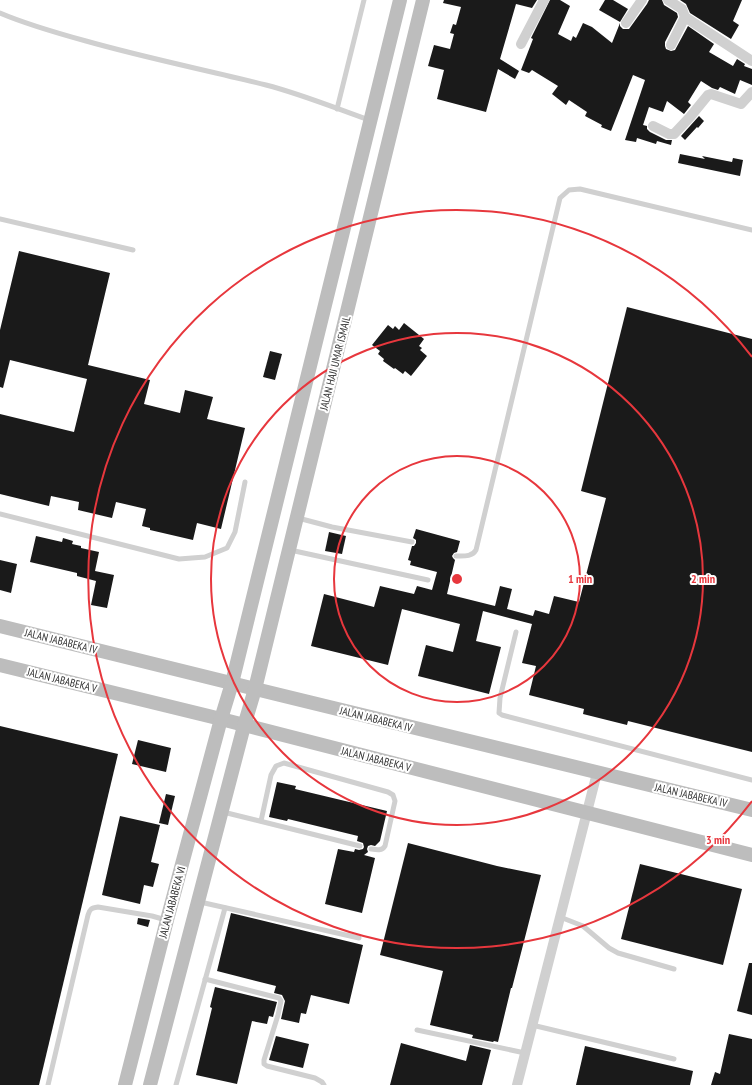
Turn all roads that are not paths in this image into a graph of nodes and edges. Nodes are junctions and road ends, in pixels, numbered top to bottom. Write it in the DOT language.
graph roads {
  1 [pos="364,0"];
  2 [pos="400,0"];
  3 [pos="423,0"];
  4 [pos="544,0"];
  5 [pos="642,0"];
  6 [pos="668,0"];
  7 [pos="0,13"];
  8 [pos="685,17"];
  9 [pos="626,23"];
  10 [pos="521,44"];
  11 [pos="671,44"];
  12 [pos="752,60"];
  13 [pos="752,92"];
  14 [pos="337,109"];
  15 [pos="370,120"];
  16 [pos="653,126"];
  17 [pos="0,218"];
  18 [pos="752,230"];
  19 [pos="133,250"];
  20 [pos="244,482"];
  21 [pos="0,514"];
  22 [pos="297,518"];
  23 [pos="412,542"];
  24 [pos="289,549"];
  25 [pos="456,556"];
  26 [pos="428,580"];
  27 [pos="0,626"];
  28 [pos="516,632"];
  29 [pos="0,665"];
  30 [pos="232,683"];
  31 [pos="255,689"];
  32 [pos="221,719"];
  33 [pos="244,726"];
  34 [pos="597,773"];
  35 [pos="752,780"];
  36 [pos="752,810"];
  37 [pos="222,812"];
  38 [pos="587,813"];
  39 [pos="261,821"];
  40 [pos="360,846"];
  41 [pos="371,849"];
  42 [pos="752,855"];
  43 [pos="198,902"];
  44 [pos="225,908"];
  45 [pos="560,917"];
  46 [pos="167,920"];
  47 [pos="359,938"];
  48 [pos="674,969"];
  49 [pos="205,979"];
  50 [pos="532,1025"];
  51 [pos="418,1030"];
  52 [pos="525,1053"];
  53 [pos="674,1059"];
  54 [pos="48,1085"];
  55 [pos="125,1085"];
  56 [pos="150,1085"];
  57 [pos="176,1085"];
  58 [pos="324,1085"];
  59 [pos="517,1085"];
  1 -- 14 [label="lane"];
  2 -- 15 [label="street"];
  3 -- 22 [label="street, JALAN HAJI UMAR ISMAIL"];
  4 -- 10 [label="street"];
  5 -- 9 [label="street"];
  6 -- 8 [label="street"];
  7 -- 14 [label="lane"];
  8 -- 11 [label="street"];
  8 -- 12 [label="street"];
  13 -- 16 [label="street"];
  14 -- 15 [label="lane"];
  15 -- 30 [label="street"];
  17 -- 19 [label="lane"];
  18 -- 25 [label="lane"];
  20 -- 21 [label="lane"];
  22 -- 23 [label="lane"];
  22 -- 24 [label="street, JALAN HAJI UMAR ISMAIL"];
  24 -- 26 [label="lane"];
  24 -- 31 [label="street, JALAN HAJI UMAR ISMAIL"];
  27 -- 30 [label="street, JALAN JABABEKA IV"];
  28 -- 35 [label="lane"];
  29 -- 32 [label="street, JALAN JABABEKA V"];
  30 -- 31 [label="street, JALAN JABABEKA IV"];
  30 -- 32 [label="street"];
  31 -- 33 [label="street, JALAN HAJI UMAR ISMAIL"];
  31 -- 34 [label="street, JALAN JABABEKA IV"];
  32 -- 33 [label="street, JALAN JABABEKA V"];
  32 -- 46 [label="street, JALAN JABABEKA VI"];
  33 -- 37 [label="street"];
  33 -- 38 [label="street, JALAN JABABEKA V"];
  34 -- 36 [label="street, JALAN JABABEKA IV"];
  34 -- 38 [label="street"];
  37 -- 39 [label="lane"];
  37 -- 43 [label="street"];
  38 -- 42 [label="street, JALAN JABABEKA V"];
  38 -- 45 [label="street"];
  39 -- 40 [label="lane"];
  39 -- 41 [label="lane"];
  43 -- 44 [label="lane"];
  43 -- 56 [label="street"];
  44 -- 47 [label="lane"];
  44 -- 49 [label="lane"];
  45 -- 48 [label="lane"];
  45 -- 50 [label="street"];
  46 -- 54 [label="lane"];
  46 -- 55 [label="street, JALAN JABABEKA VI"];
  49 -- 57 [label="lane"];
  49 -- 58 [label="lane"];
  50 -- 52 [label="street"];
  50 -- 53 [label="lane"];
  51 -- 52 [label="lane"];
  52 -- 59 [label="street"];
}
